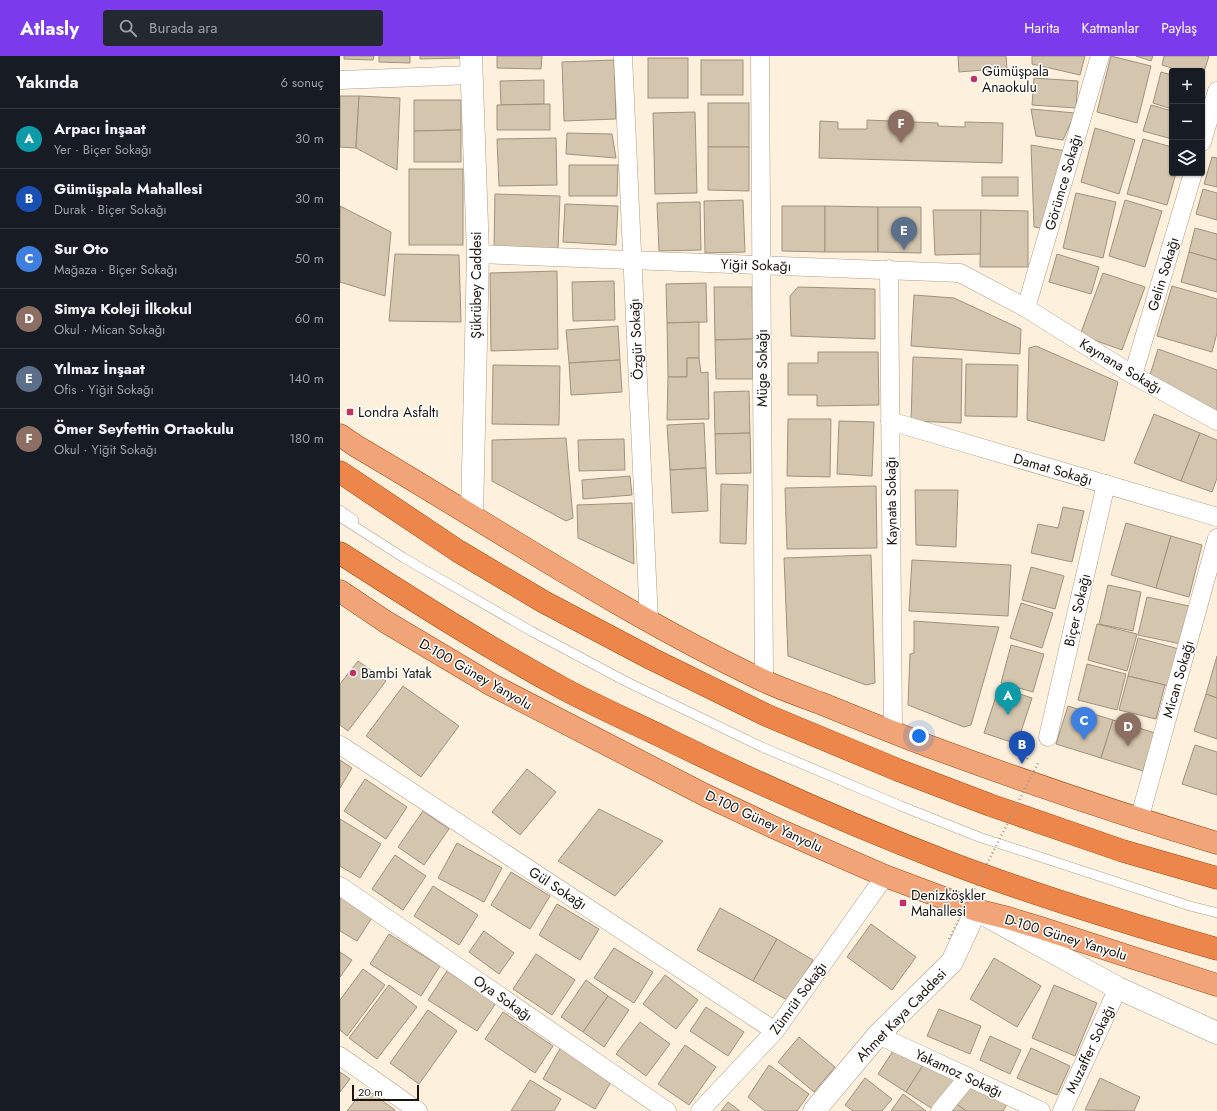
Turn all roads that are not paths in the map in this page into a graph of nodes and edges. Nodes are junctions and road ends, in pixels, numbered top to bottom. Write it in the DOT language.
graph roads {
  1 [pos="623,56"];
  2 [pos="760,56"];
  3 [pos="1100,56"];
  4 [pos="471,65"];
  5 [pos="340,80"];
  6 [pos="1217,91"];
  7 [pos="1203,140"];
  8 [pos="1192,176"];
  9 [pos="478,254"];
  10 [pos="632,260"];
  11 [pos="761,265"];
  12 [pos="889,269"];
  13 [pos="1026,308"];
  14 [pos="1133,374"];
  15 [pos="890,421"];
  16 [pos="1217,421"];
  17 [pos="340,435"];
  18 [pos="340,472"];
  19 [pos="1106,484"];
  20 [pos="340,510"];
  21 [pos="472,515"];
  22 [pos="340,517"];
  23 [pos="1217,517"];
  24 [pos="1217,538"];
  25 [pos="340,553"];
  26 [pos="404,558"];
  27 [pos="340,591"];
  28 [pos="649,621"];
  29 [pos="764,681"];
  30 [pos="893,733"];
  31 [pos="1048,737"];
  32 [pos="340,745"];
  33 [pos="1139,820"];
  34 [pos="1217,843"];
  35 [pos="885,876"];
  36 [pos="1217,878"];
  37 [pos="340,886"];
  38 [pos="976,910"];
  39 [pos="1217,913"];
  40 [pos="1217,949"];
  41 [pos="1217,985"];
  42 [pos="1118,988"];
  43 [pos="775,1031"];
  44 [pos="1217,1033"];
  45 [pos="878,1035"];
  46 [pos="340,1056"];
  47 [pos="968,1077"];
  48 [pos="418,1111"];
  49 [pos="667,1111"];
  50 [pos="700,1111"];
  51 [pos="814,1111"];
  52 [pos="940,1111"];
  53 [pos="1041,1111"];
  54 [pos="1062,1111"];
  1 -- 10 [label="street, Özgür Sokağı"];
  2 -- 11 [label="street, Müge Sokağı"];
  3 -- 13 [label="street, Görümce Sokağı"];
  4 -- 5 [label="street"];
  4 -- 9 [label="street, Şükrübey Caddesi"];
  6 -- 7 [label="street"];
  8 -- 14 [label="street, Gelin Sokağı"];
  9 -- 10 [label="street, Yiğit Sokağı"];
  9 -- 21 [label="street, Şükrübey Caddesi"];
  10 -- 11 [label="street, Yiğit Sokağı"];
  10 -- 28 [label="street, Özgür Sokağı"];
  11 -- 12 [label="street, Yiğit Sokağı"];
  11 -- 29 [label="street, Müge Sokağı"];
  12 -- 13 [label="street, Yiğit Sokağı"];
  12 -- 15 [label="street, Kaynata Sokağı"];
  13 -- 14 [label="street, Kaynana Sokağı"];
  14 -- 16 [label="street, Kaynana Sokağı"];
  15 -- 19 [label="street, Damat Sokağı"];
  15 -- 30 [label="street, Kaynata Sokağı"];
  17 -- 21 [label="main road"];
  18 -- 36 [label="highway"];
  19 -- 23 [label="street, Damat Sokağı"];
  19 -- 31 [label="street, Biçer Sokağı"];
  20 -- 26 [label="lane"];
  21 -- 28 [label="main road"];
  22 -- 26 [label="lane"];
  24 -- 33 [label="street, Mican Sokağı"];
  25 -- 40 [label="highway"];
  26 -- 39 [label="lane"];
  27 -- 35 [label="main road, D-100 Güney Yanyolu"];
  28 -- 29 [label="main road"];
  29 -- 30 [label="main road"];
  30 -- 33 [label="main road"];
  32 -- 43 [label="street, Gül Sokağı"];
  33 -- 34 [label="main road"];
  35 -- 38 [label="main road, D-100 Güney Yanyolu"];
  35 -- 43 [label="street, Zümrüt Sokağı"];
  37 -- 49 [label="street, Oya Sokağı"];
  38 -- 41 [label="main road, D-100 Güney Yanyolu"];
  38 -- 42 [label="street"];
  38 -- 45 [label="street, Ahmet Kaya Caddesi"];
  42 -- 44 [label="street"];
  42 -- 54 [label="street, Muzaffer Sokağı"];
  43 -- 50 [label="street, Zümrüt Sokağı"];
  45 -- 47 [label="street, Yakamoz Sokağı"];
  45 -- 51 [label="street, Ahmet Kaya Caddesi"];
  46 -- 48 [label="street"];
  47 -- 52 [label="street"];
  47 -- 53 [label="street, Yakamoz Sokağı"];
}
